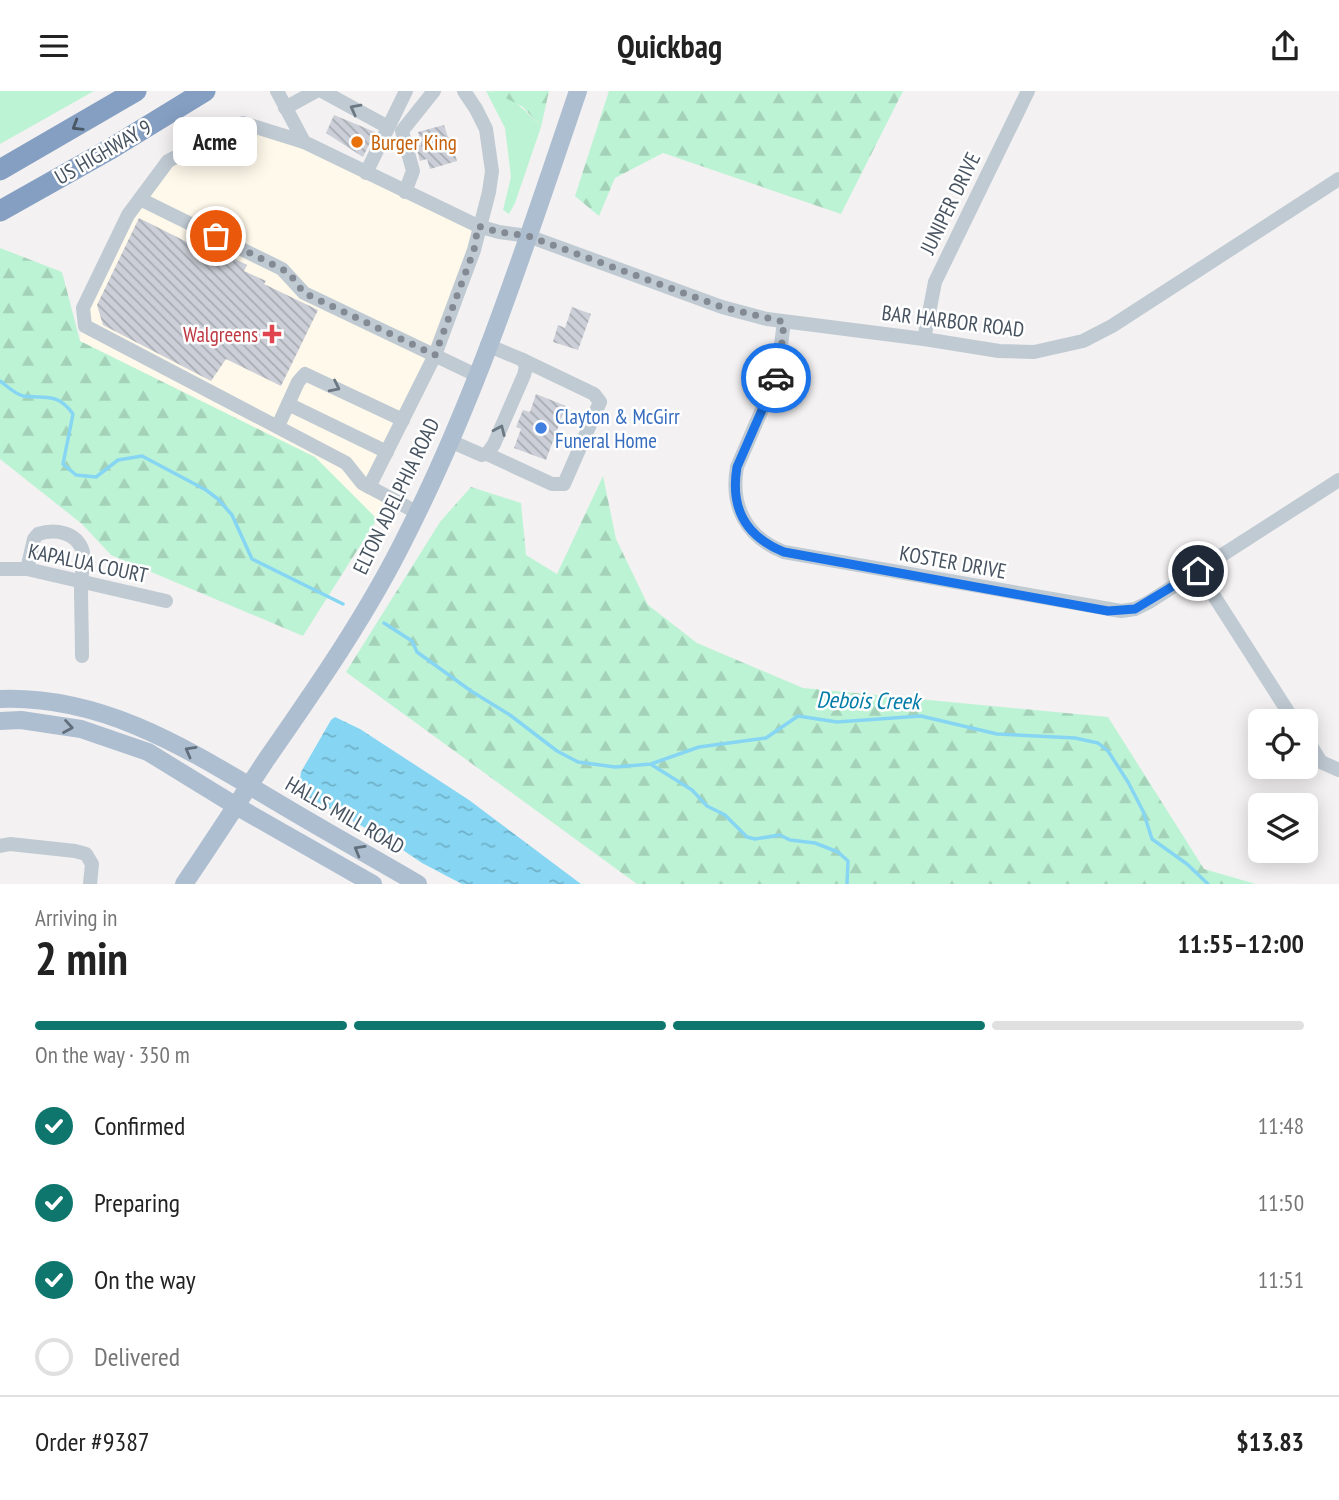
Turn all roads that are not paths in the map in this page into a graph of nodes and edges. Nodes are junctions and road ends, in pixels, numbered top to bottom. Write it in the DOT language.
graph roads {
  1 [pos="136,91"];
  2 [pos="205,91"];
  3 [pos="276,91"];
  4 [pos="319,91"];
  5 [pos="406,91"];
  6 [pos="434,91"];
  7 [pos="464,91"];
  8 [pos="578,91"];
  9 [pos="1028,91"];
  10 [pos="285,108"];
  11 [pos="388,127"];
  12 [pos="304,142"];
  13 [pos="0,170"];
  14 [pos="366,173"];
  15 [pos="1339,179"];
  16 [pos="405,192"];
  17 [pos="140,199"];
  18 [pos="0,211"];
  19 [pos="478,226"];
  20 [pos="528,236"];
  21 [pos="784,322"];
  22 [pos="924,339"];
  23 [pos="487,345"];
  24 [pos="435,355"];
  25 [pos="523,360"];
  26 [pos="476,375"];
  27 [pos="288,404"];
  28 [pos="403,420"];
  29 [pos="278,426"];
  30 [pos="450,441"];
  31 [pos="387,452"];
  32 [pos="487,454"];
  33 [pos="1339,479"];
  34 [pos="369,487"];
  35 [pos="418,513"];
  36 [pos="0,569"];
  37 [pos="27,569"];
  38 [pos="1198,571"];
  39 [pos="81,582"];
  40 [pos="166,601"];
  41 [pos="82,656"];
  42 [pos="0,699"];
  43 [pos="1286,709"];
  44 [pos="0,720"];
  45 [pos="1318,757"];
  46 [pos="1339,770"];
  47 [pos="249,786"];
  48 [pos="236,806"];
  49 [pos="0,846"];
  50 [pos="90,884"];
  51 [pos="184,884"];
  52 [pos="373,884"];
  53 [pos="418,884"];
  1 -- 13 [label="highway, US HIGHWAY 9, one-way"];
  2 -- 18 [label="highway, US HIGHWAY 9"];
  3 -- 10 [label="street"];
  4 -- 10 [label="street"];
  11 -- 4 [label="street, one-way"];
  5 -- 11 [label="street"];
  6 -- 16 [label="street"];
  7 -- 19 [label="street"];
  8 -- 20 [label="main road, ELTON ADELPHIA ROAD"];
  9 -- 22 [label="street, JUNIPER DRIVE"];
  10 -- 12 [label="street"];
  11 -- 14 [label="street"];
  12 -- 14 [label="street, BAR HARBOR ROAD"];
  12 -- 17 [label="street, BAR HARBOR ROAD"];
  14 -- 16 [label="street, BAR HARBOR ROAD"];
  15 -- 22 [label="street, BAR HARBOR ROAD"];
  16 -- 19 [label="street, BAR HARBOR ROAD"];
  17 -- 24 [label="street"];
  17 -- 29 [label="street, BAR HARBOR ROAD"];
  19 -- 20 [label="street, BAR HARBOR ROAD"];
  19 -- 24 [label="street"];
  20 -- 21 [label="street, BAR HARBOR ROAD"];
  20 -- 23 [label="main road, ELTON ADELPHIA ROAD"];
  21 -- 22 [label="street, BAR HARBOR ROAD"];
  21 -- 38 [label="street, KOSTER DRIVE"];
  23 -- 25 [label="street"];
  23 -- 26 [label="main road, ELTON ADELPHIA ROAD"];
  24 -- 26 [label="street"];
  24 -- 28 [label="street"];
  32 -- 25 [label="street, one-way"];
  25 -- 32 [label="street"];
  26 -- 30 [label="main road, ELTON ADELPHIA ROAD"];
  27 -- 28 [label="street, one-way"];
  27 -- 29 [label="street"];
  27 -- 31 [label="street"];
  28 -- 31 [label="street"];
  29 -- 34 [label="street"];
  30 -- 32 [label="street"];
  30 -- 35 [label="main road, ELTON ADELPHIA ROAD"];
  31 -- 34 [label="street"];
  33 -- 38 [label="street, KOSTER DRIVE"];
  34 -- 35 [label="street"];
  35 -- 47 [label="main road, ELTON ADELPHIA ROAD"];
  36 -- 37 [label="street, KAPALUA COURT"];
  37 -- 39 [label="street, KAPALUA COURT"];
  37 -- 39 [label="street"];
  38 -- 43 [label="street"];
  39 -- 40 [label="street, KAPALUA COURT"];
  39 -- 41 [label="street"];
  47 -- 42 [label="main road, HALLS MILL ROAD, one-way"];
  44 -- 48 [label="main road, one-way"];
  45 -- 46 [label="street"];
  47 -- 48 [label="main road, ELTON ADELPHIA ROAD"];
  53 -- 47 [label="main road, HALLS MILL ROAD, one-way"];
  48 -- 51 [label="main road, ELTON ADELPHIA ROAD"];
  48 -- 52 [label="main road"];
  49 -- 50 [label="street"];
}
